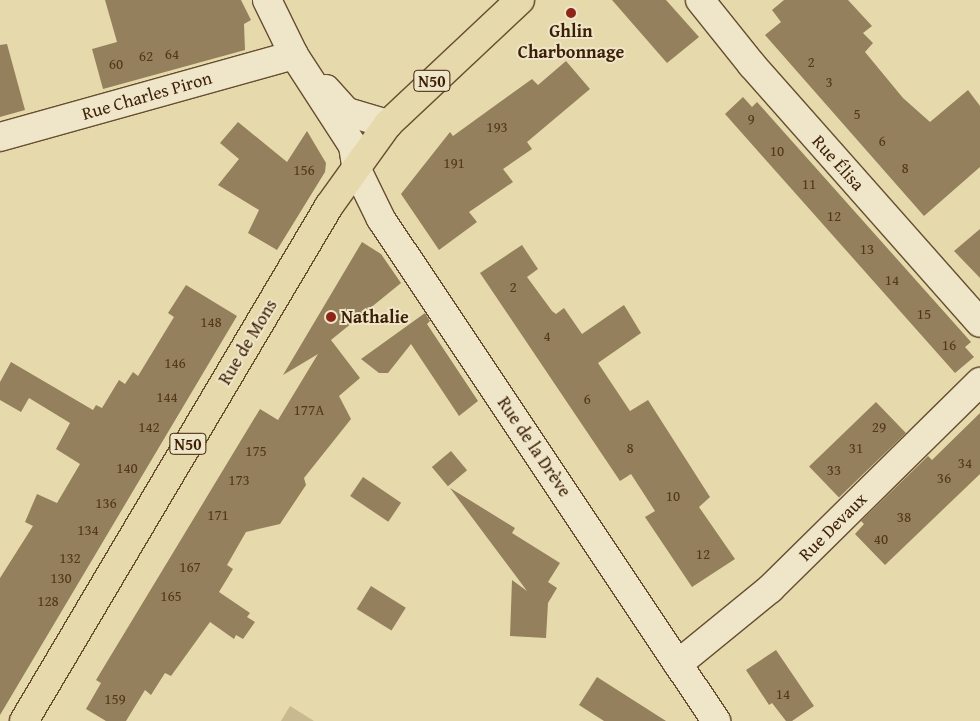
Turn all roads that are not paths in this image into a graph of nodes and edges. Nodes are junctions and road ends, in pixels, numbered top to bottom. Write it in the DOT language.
graph roads {
  1 [pos="267,0"];
  2 [pos="520,0"];
  3 [pos="700,0"];
  4 [pos="294,55"];
  5 [pos="388,124"];
  6 [pos="0,137"];
  7 [pos="357,170"];
  8 [pos="980,323"];
  9 [pos="980,382"];
  10 [pos="678,664"];
  11 [pos="24,721"];
  12 [pos="716,721"];
  1 -- 4 [label="street"];
  2 -- 5 [label="main road, Rue de Mons / N50"];
  3 -- 8 [label="street, Rue Élisa"];
  4 -- 5 [label="street"];
  4 -- 6 [label="street, Rue Charles Piron"];
  4 -- 7 [label="street, Rue de la Drève"];
  5 -- 7 [label="main road, Rue de Mons / N50"];
  7 -- 10 [label="street, Rue de la Drève"];
  7 -- 11 [label="main road, Rue de Mons / N50"];
  9 -- 10 [label="street, Rue Devaux"];
  10 -- 12 [label="street, Rue de la Drève"];
}
